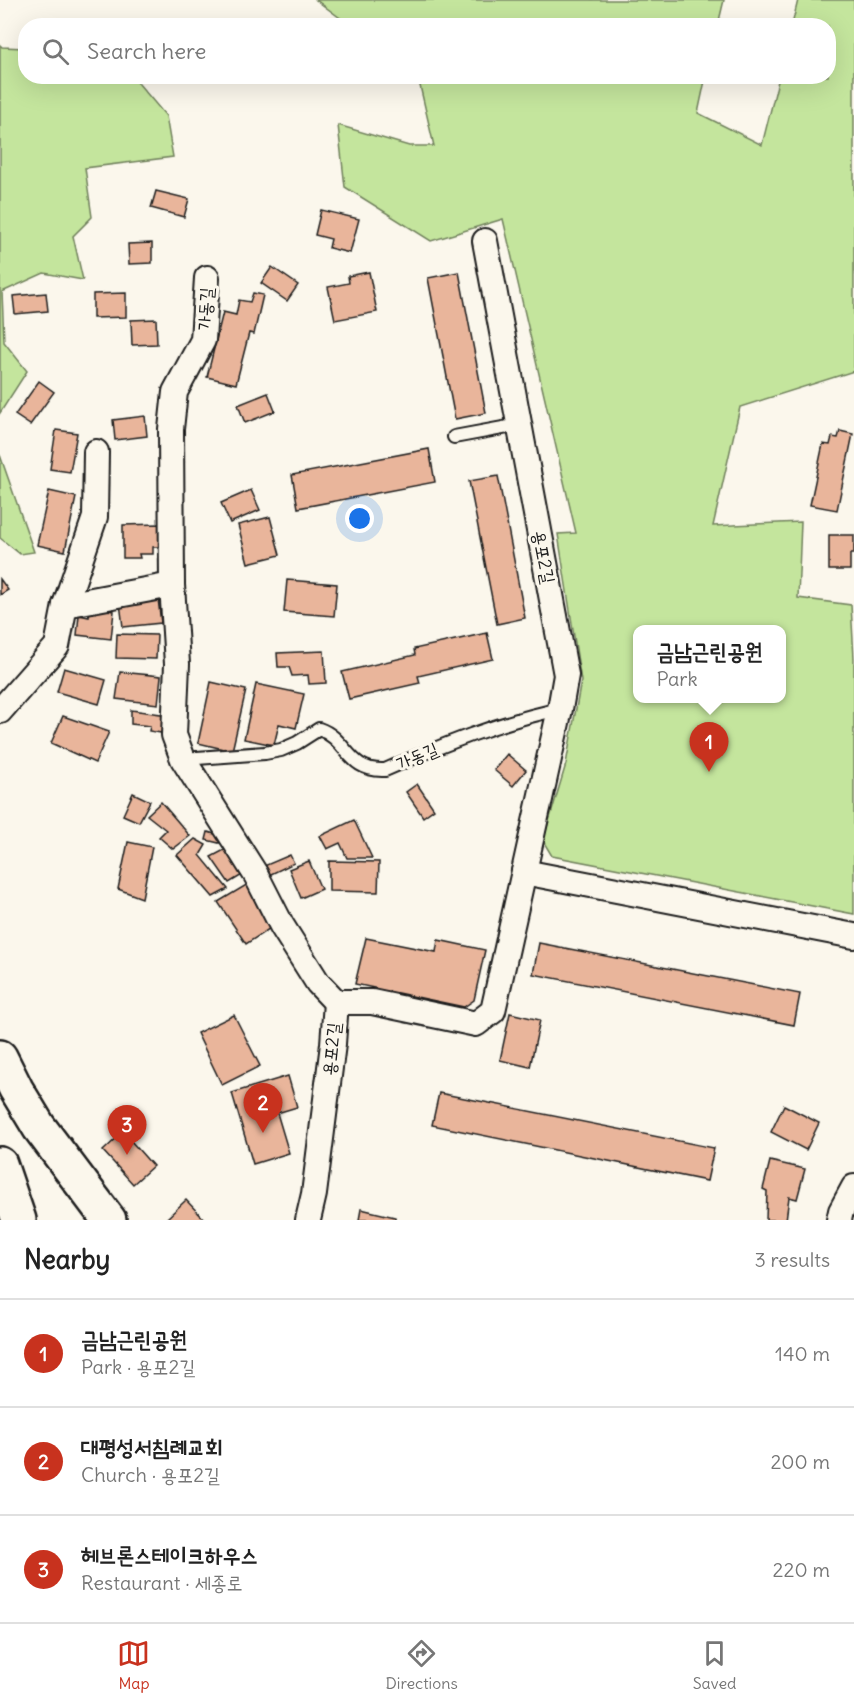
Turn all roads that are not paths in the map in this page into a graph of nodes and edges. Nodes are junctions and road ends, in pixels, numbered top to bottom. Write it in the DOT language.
graph roads {
  1 [pos="484,241"];
  2 [pos="207,278"];
  3 [pos="519,425"];
  4 [pos="454,437"];
  5 [pos="96,452"];
  6 [pos="172,585"];
  7 [pos="65,605"];
  8 [pos="560,709"];
  9 [pos="0,711"];
  10 [pos="183,759"];
  11 [pos="524,872"];
  12 [pos="854,936"];
  13 [pos="336,1002"];
  14 [pos="0,1057"];
  15 [pos="0,1164"];
  16 [pos="854,1187"];
  17 [pos="19,1220"];
  18 [pos="109,1220"];
  19 [pos="308,1220"];
  20 [pos="839,1220"];
  1 -- 3 [label="street, 용포2길"];
  2 -- 6 [label="street, 가동길"];
  3 -- 4 [label="lane"];
  3 -- 8 [label="street, 용포2길"];
  5 -- 7 [label="street"];
  6 -- 7 [label="street"];
  6 -- 10 [label="street, 가동길"];
  7 -- 9 [label="street"];
  8 -- 10 [label="lane, 가동길"];
  8 -- 11 [label="street, 용포2길"];
  10 -- 13 [label="street, 가동길"];
  11 -- 12 [label="street"];
  11 -- 13 [label="street, 용포2길"];
  13 -- 19 [label="street, 용포2길"];
  14 -- 18 [label="highway"];
  15 -- 17 [label="highway"];
  16 -- 20 [label="street"];
}
